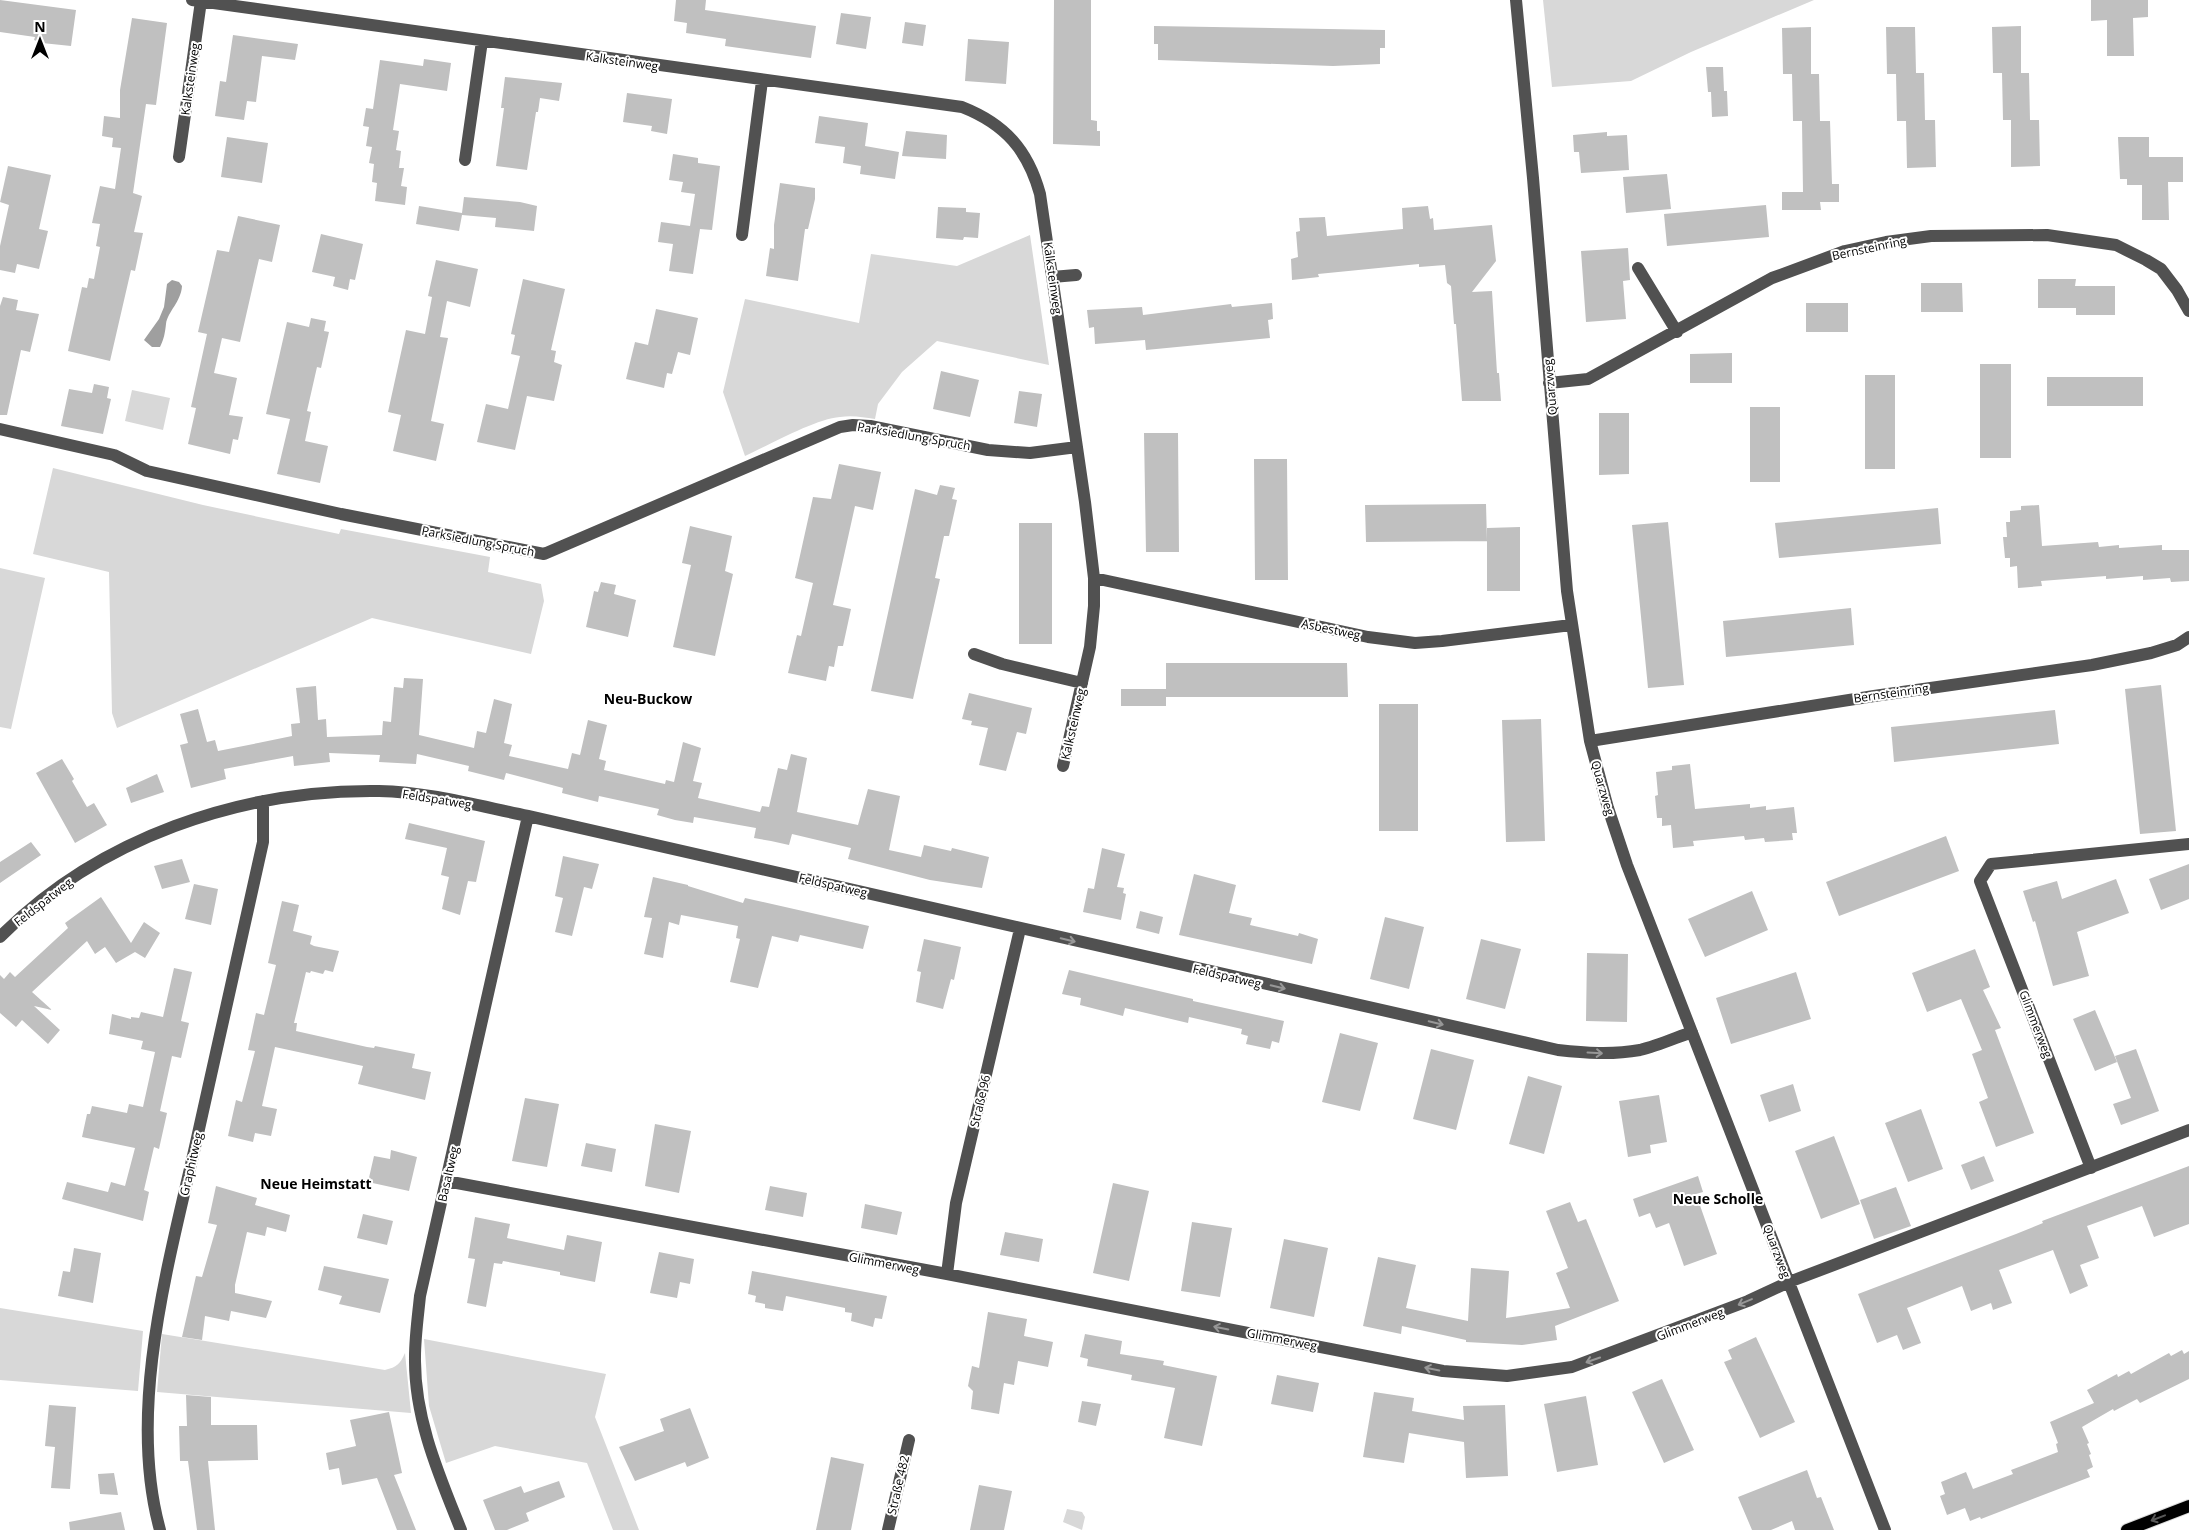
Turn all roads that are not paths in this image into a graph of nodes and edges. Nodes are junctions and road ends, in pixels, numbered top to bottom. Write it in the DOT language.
graph roads {
  1 [pos="1516,0"];
  2 [pos="197,1"];
  3 [pos="482,41"];
  4 [pos="762,81"];
  5 [pos="179,157"];
  6 [pos="465,160"];
  7 [pos="742,235"];
  8 [pos="1638,268"];
  9 [pos="1076,275"];
  10 [pos="1052,277"];
  11 [pos="2189,311"];
  12 [pos="1677,332"];
  13 [pos="1550,383"];
  14 [pos="0,429"];
  15 [pos="1077,447"];
  16 [pos="1094,578"];
  17 [pos="1571,625"];
  18 [pos="2189,638"];
  19 [pos="974,654"];
  20 [pos="1082,682"];
  21 [pos="1590,741"];
  22 [pos="1063,766"];
  23 [pos="262,802"];
  24 [pos="528,816"];
  25 [pos="2189,844"];
  26 [pos="1020,929"];
  27 [pos="0,937"];
  28 [pos="1692,1032"];
  29 [pos="2189,1130"];
  30 [pos="2092,1168"];
  31 [pos="446,1180"];
  32 [pos="947,1274"];
  33 [pos="1789,1282"];
  34 [pos="909,1440"];
  35 [pos="2189,1506"];
  36 [pos="160,1530"];
  37 [pos="461,1530"];
  38 [pos="888,1530"];
  39 [pos="1885,1530"];
  40 [pos="2127,1530"];
  1 -- 13 [label="street, Quarzweg"];
  2 -- 3 [label="street, Kalksteinweg"];
  2 -- 5 [label="street, Kalksteinweg"];
  3 -- 4 [label="street, Kalksteinweg"];
  3 -- 6 [label="street"];
  4 -- 7 [label="street"];
  4 -- 10 [label="street, Kalksteinweg"];
  8 -- 12 [label="street"];
  9 -- 10 [label="street"];
  10 -- 15 [label="street, Kalksteinweg"];
  11 -- 12 [label="street, Bernsteinring"];
  12 -- 13 [label="street, Bernsteinring"];
  13 -- 17 [label="street, Quarzweg"];
  14 -- 15 [label="street, Parksiedlung Spruch"];
  15 -- 16 [label="street, Kalksteinweg"];
  16 -- 17 [label="street, Asbestweg"];
  16 -- 20 [label="street, Kalksteinweg"];
  17 -- 21 [label="street, Quarzweg"];
  18 -- 21 [label="street, Bernsteinring"];
  19 -- 20 [label="street, Kalksteinweg"];
  20 -- 22 [label="street, Kalksteinweg"];
  21 -- 28 [label="street, Quarzweg"];
  23 -- 24 [label="street, Feldspatweg"];
  23 -- 27 [label="street, Feldspatweg"];
  23 -- 36 [label="street, Graphitweg"];
  24 -- 26 [label="street, Feldspatweg"];
  24 -- 31 [label="street, Basaltweg"];
  25 -- 30 [label="street, Glimmerweg"];
  26 -- 28 [label="street, Feldspatweg, one-way"];
  26 -- 32 [label="street, Straße 96"];
  28 -- 33 [label="street, Quarzweg"];
  29 -- 30 [label="street, Glimmerweg"];
  30 -- 33 [label="street, Glimmerweg"];
  31 -- 32 [label="street, Glimmerweg"];
  31 -- 37 [label="street, Basaltweg"];
  33 -- 32 [label="street, Glimmerweg, one-way"];
  33 -- 39 [label="street, Quarzweg"];
  34 -- 38 [label="street, Straße 482"];
  35 -- 40 [label="main road, one-way"];
}
